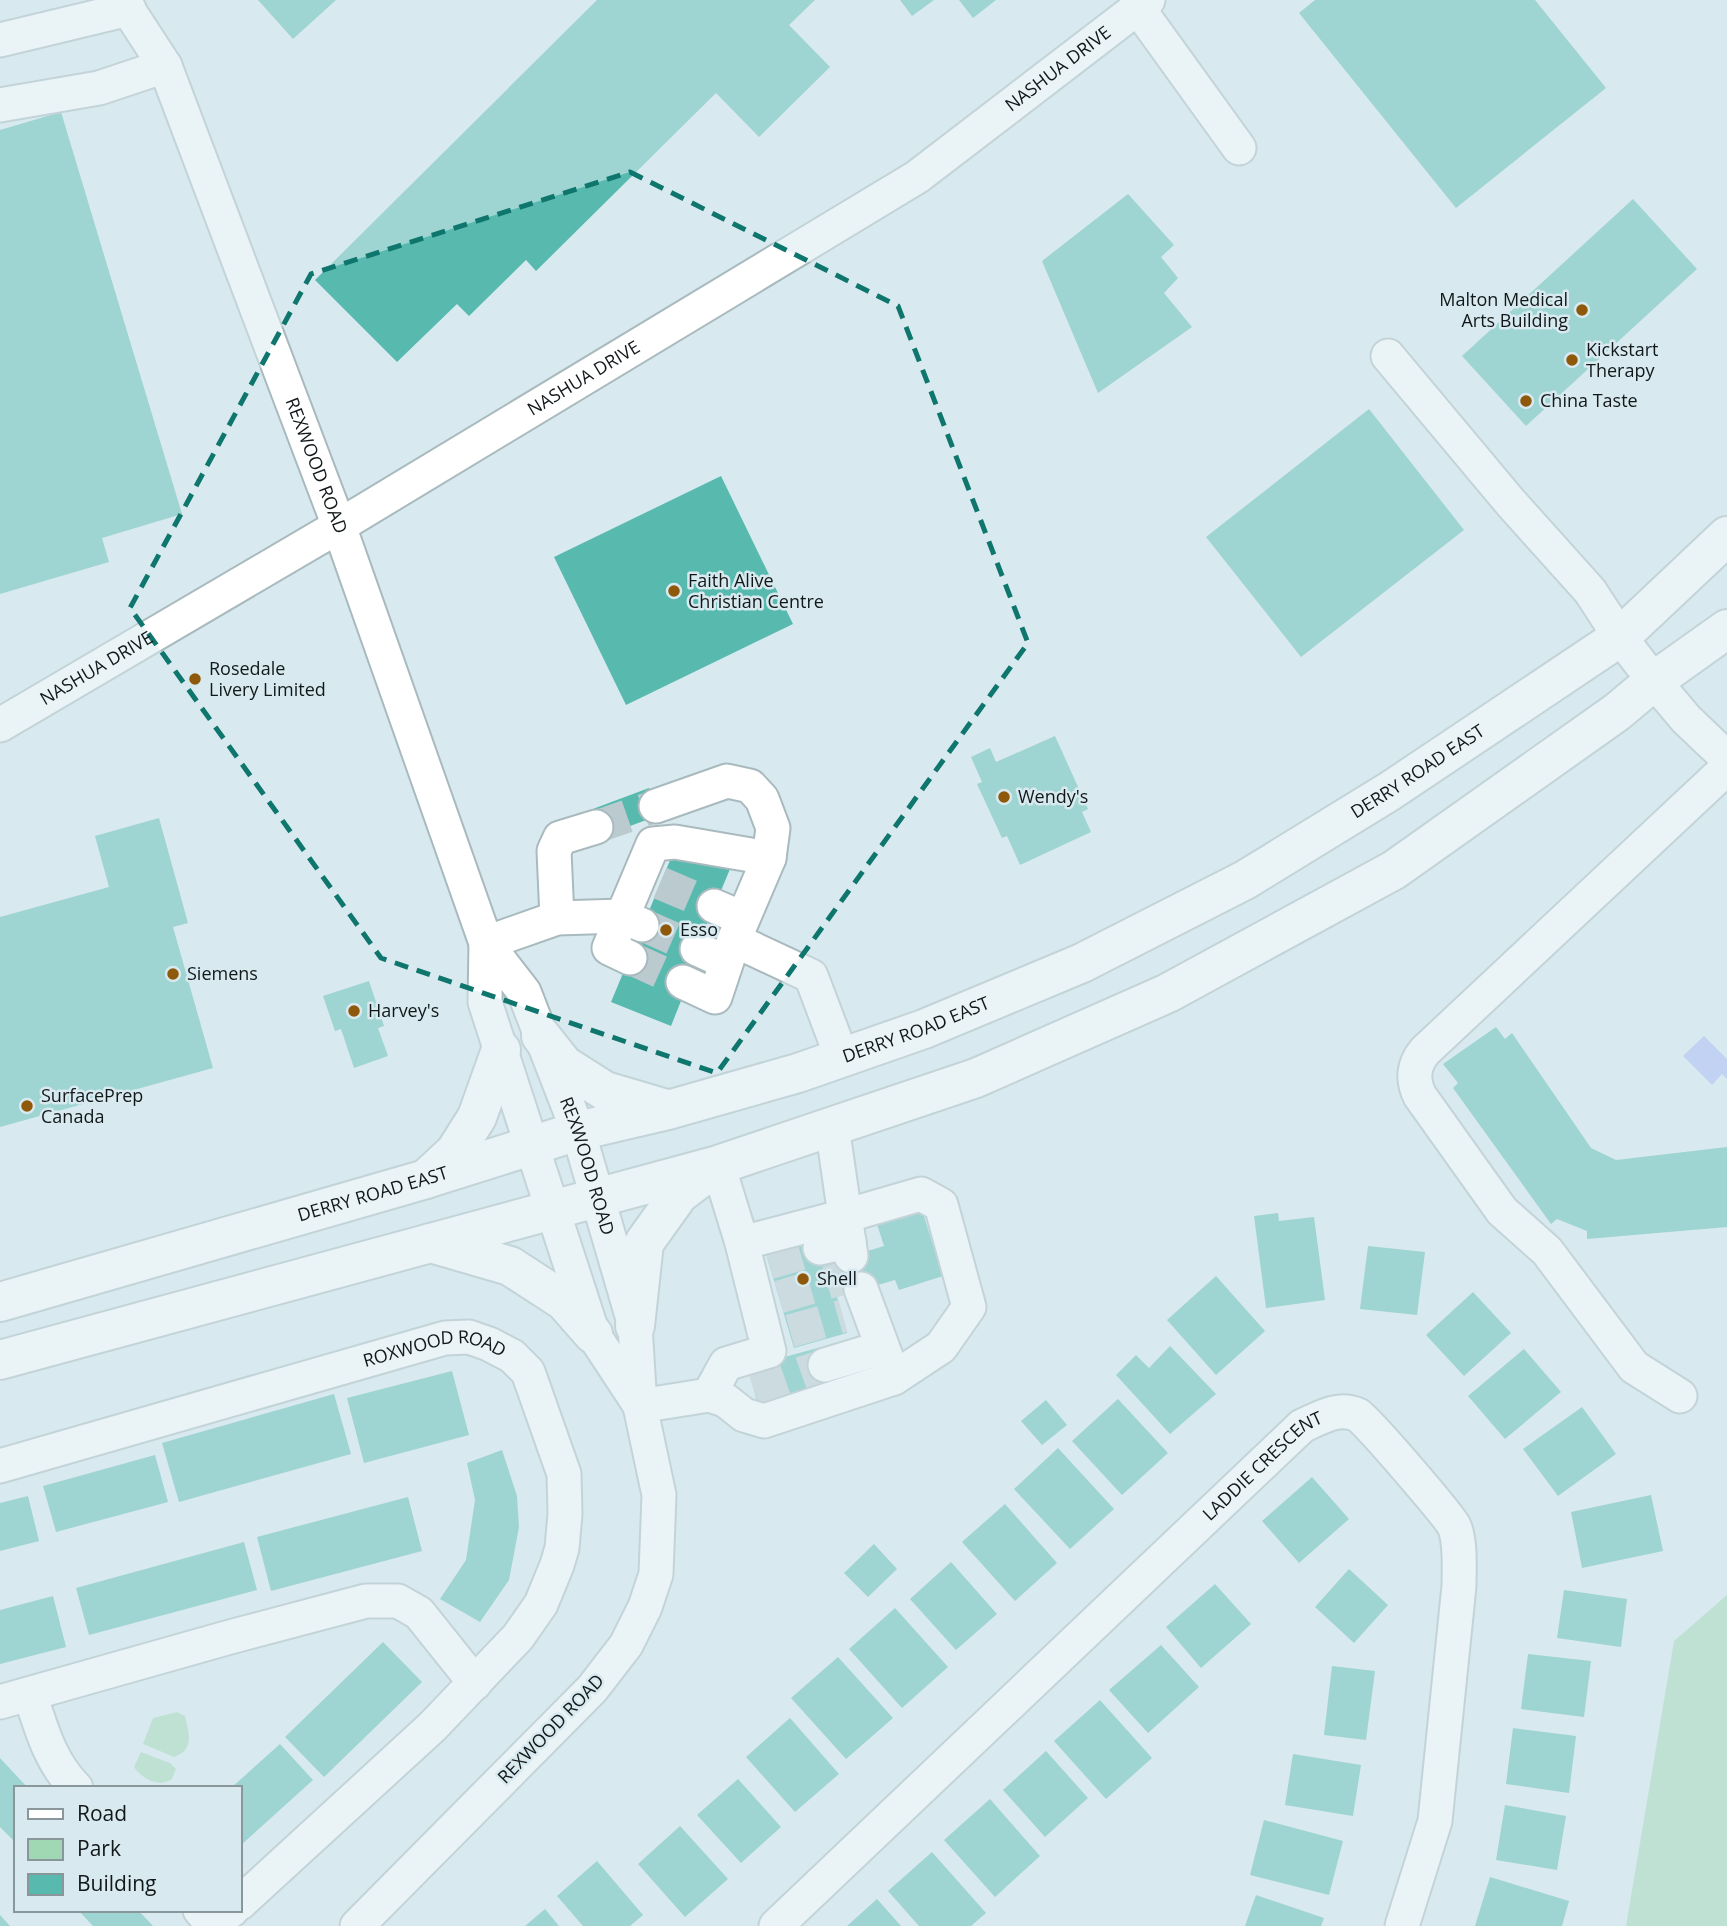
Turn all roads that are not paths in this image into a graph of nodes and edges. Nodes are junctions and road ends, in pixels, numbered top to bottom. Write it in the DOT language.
graph roads {
  1 [pos="126,4"];
  2 [pos="1143,4"];
  3 [pos="0,40"];
  4 [pos="165,66"];
  5 [pos="0,106"];
  6 [pos="1239,148"];
  7 [pos="1388,356"];
  8 [pos="339,526"];
  9 [pos="1727,536"];
  10 [pos="1727,629"];
  11 [pos="1620,637"];
  12 [pos="1654,681"];
  13 [pos="0,725"];
  14 [pos="1727,758"];
  15 [pos="1727,768"];
  16 [pos="656,806"];
  17 [pos="596,827"];
  18 [pos="769,858"];
  19 [pos="556,918"];
  20 [pos="633,921"];
  21 [pos="723,935"];
  22 [pos="486,943"];
  23 [pos="630,958"];
  24 [pos="683,982"];
  25 [pos="541,1036"];
  26 [pos="501,1050"];
  27 [pos="842,1058"];
  28 [pos="668,1110"];
  29 [pos="832,1126"];
  30 [pos="578,1131"];
  31 [pos="532,1147"];
  32 [pos="718,1165"];
  33 [pos="426,1179"];
  34 [pos="598,1196"];
  35 [pos="553,1210"];
  36 [pos="841,1240"];
  37 [pos="429,1242"];
  38 [pos="753,1258"];
  39 [pos="0,1302"];
  40 [pos="857,1305"];
  41 [pos="635,1326"];
  42 [pos="593,1334"];
  43 [pos="881,1348"];
  44 [pos="0,1360"];
  45 [pos="825,1365"];
  46 [pos="894,1378"];
  47 [pos="729,1395"];
  48 [pos="1680,1396"];
  49 [pos="640,1406"];
  50 [pos="0,1466"];
  51 [pos="475,1683"];
  52 [pos="15,1698"];
  53 [pos="74,1786"];
  54 [pos="242,1901"];
  55 [pos="202,1912"];
  56 [pos="229,1912"];
  57 [pos="357,1926"];
  58 [pos="776,1926"];
  59 [pos="1402,1926"];
  1 -- 3 [label="street"];
  1 -- 4 [label="street, REXWOOD ROAD"];
  2 -- 6 [label="street"];
  2 -- 8 [label="street, NASHUA DRIVE"];
  4 -- 5 [label="street"];
  4 -- 8 [label="street, REXWOOD ROAD"];
  7 -- 11 [label="street"];
  8 -- 13 [label="street, NASHUA DRIVE"];
  8 -- 22 [label="street, REXWOOD ROAD"];
  9 -- 11 [label="main road, DERRY ROAD EAST"];
  10 -- 12 [label="main road"];
  11 -- 12 [label="street"];
  11 -- 27 [label="main road, DERRY ROAD EAST"];
  12 -- 14 [label="street"];
  12 -- 29 [label="main road"];
  15 -- 48 [label="street"];
  16 -- 18 [label="street"];
  17 -- 19 [label="street"];
  18 -- 20 [label="street"];
  18 -- 21 [label="street"];
  19 -- 20 [label="street"];
  19 -- 22 [label="street"];
  20 -- 23 [label="street"];
  21 -- 24 [label="street"];
  21 -- 27 [label="street"];
  22 -- 25 [label="street, REXWOOD ROAD"];
  22 -- 26 [label="street, REXWOOD ROAD"];
  25 -- 28 [label="main road"];
  25 -- 30 [label="street, REXWOOD ROAD"];
  26 -- 31 [label="street, REXWOOD ROAD"];
  26 -- 33 [label="main road"];
  27 -- 28 [label="main road, DERRY ROAD EAST"];
  28 -- 30 [label="main road, DERRY ROAD EAST"];
  29 -- 32 [label="main road"];
  29 -- 36 [label="street"];
  30 -- 31 [label="main road, DERRY ROAD EAST"];
  30 -- 34 [label="street, REXWOOD ROAD"];
  31 -- 33 [label="main road, DERRY ROAD EAST"];
  31 -- 35 [label="street, REXWOOD ROAD"];
  32 -- 34 [label="main road"];
  32 -- 38 [label="street"];
  32 -- 41 [label="main road"];
  33 -- 39 [label="main road, DERRY ROAD EAST"];
  34 -- 35 [label="main road"];
  34 -- 41 [label="street, REXWOOD ROAD"];
  35 -- 37 [label="main road"];
  35 -- 42 [label="street, REXWOOD ROAD"];
  36 -- 38 [label="street"];
  36 -- 46 [label="street"];
  37 -- 42 [label="main road"];
  37 -- 44 [label="main road"];
  38 -- 47 [label="street"];
  40 -- 43 [label="street"];
  41 -- 49 [label="street, REXWOOD ROAD"];
  42 -- 49 [label="street, REXWOOD ROAD"];
  43 -- 45 [label="street"];
  43 -- 46 [label="street"];
  46 -- 47 [label="street"];
  47 -- 49 [label="street"];
  49 -- 57 [label="street, REXWOOD ROAD"];
  50 -- 51 [label="street, ROXWOOD ROAD"];
  51 -- 52 [label="street"];
  51 -- 54 [label="street, ROXWOOD ROAD"];
  52 -- 53 [label="street"];
  55 -- 56 [label="street"];
  58 -- 59 [label="street, LADDIE CRESCENT"];
}
